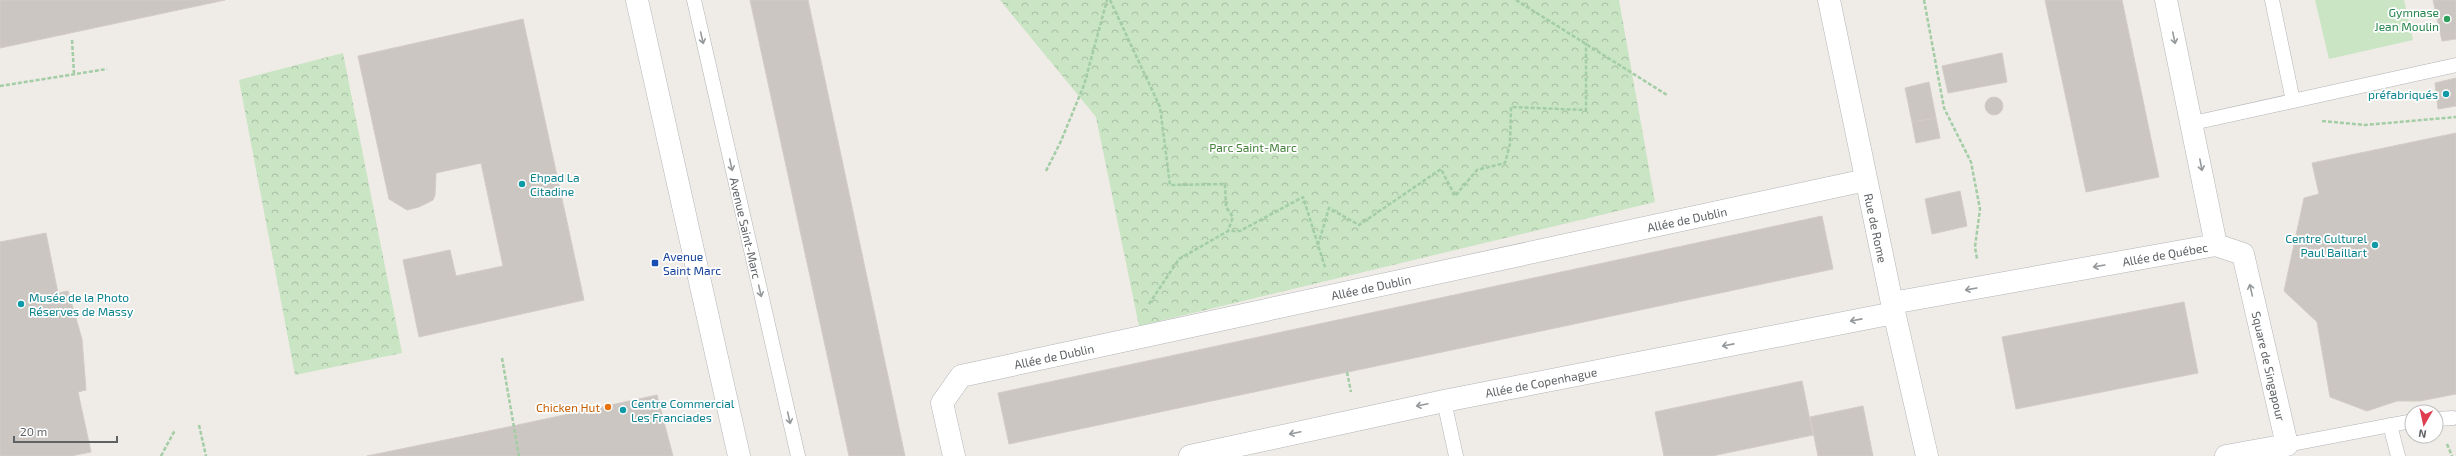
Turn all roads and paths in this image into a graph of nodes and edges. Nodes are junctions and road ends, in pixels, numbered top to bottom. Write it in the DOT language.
graph roads {
  1 [pos="637,0"];
  2 [pos="694,0"];
  3 [pos="1107,0"];
  4 [pos="1110,0"];
  5 [pos="1516,0"];
  6 [pos="1829,0"];
  7 [pos="1924,0"];
  8 [pos="2166,0"];
  9 [pos="2272,0"];
  10 [pos="72,40"];
  11 [pos="1586,43"];
  12 [pos="2456,64"];
  13 [pos="108,68"];
  14 [pos="74,74"];
  15 [pos="0,86"];
  16 [pos="1667,95"];
  17 [pos="2297,100"];
  18 [pos="2456,117"];
  19 [pos="2193,123"];
  20 [pos="1046,171"];
  21 [pos="1866,180"];
  22 [pos="1228,232"];
  23 [pos="1318,244"];
  24 [pos="2216,245"];
  25 [pos="1983,287"];
  26 [pos="1334,295"];
  27 [pos="1893,308"];
  28 [pos="1145,336"];
  29 [pos="502,358"];
  30 [pos="1444,401"];
  31 [pos="2453,418"];
  32 [pos="2444,419"];
  33 [pos="2404,422"];
  34 [pos="199,425"];
  35 [pos="2390,425"];
  36 [pos="175,430"];
  37 [pos="2287,445"];
  38 [pos="161,456"];
  39 [pos="206,456"];
  40 [pos="519,456"];
  41 [pos="739,456"];
  42 [pos="798,456"];
  43 [pos="954,456"];
  44 [pos="1190,456"];
  45 [pos="1456,456"];
  46 [pos="1927,456"];
  47 [pos="2226,456"];
  48 [pos="2398,456"];
  1 -- 41 [label="street"];
  2 -- 42 [label="lane, Avenue Saint-Marc, one-way"];
  3 -- 20 [label="path"];
  4 -- 22 [label="path"];
  5 -- 11 [label="path"];
  6 -- 21 [label="street, Rue de Rome"];
  7 -- 25 [label="path"];
  8 -- 19 [label="street, Allée de Québec, one-way"];
  9 -- 17 [label="lane"];
  10 -- 14 [label="path"];
  11 -- 16 [label="path"];
  11 -- 23 [label="path"];
  12 -- 17 [label="lane"];
  13 -- 14 [label="path"];
  14 -- 15 [label="path"];
  17 -- 18 [label="path"];
  17 -- 19 [label="lane"];
  19 -- 24 [label="street, Allée de Québec, one-way"];
  21 -- 26 [label="street, Allée de Dublin"];
  21 -- 27 [label="street, Rue de Rome"];
  22 -- 23 [label="path"];
  22 -- 28 [label="path"];
  23 -- 26 [label="path"];
  24 -- 25 [label="street, Allée de Québec, one-way"];
  37 -- 24 [label="street, Square de Singapour, one-way"];
  25 -- 27 [label="street, Allée de Québec, one-way"];
  26 -- 28 [label="street, Allée de Dublin"];
  27 -- 30 [label="street, Allée de Copenhague, one-way"];
  27 -- 46 [label="street, Rue de Rome"];
  28 -- 43 [label="street, Allée de Dublin"];
  29 -- 40 [label="path"];
  30 -- 44 [label="street, Allée de Copenhague, one-way"];
  30 -- 45 [label="lane"];
  31 -- 32 [label="lane"];
  33 -- 35 [label="lane"];
  34 -- 39 [label="path"];
  35 -- 37 [label="lane"];
  35 -- 48 [label="lane"];
  36 -- 38 [label="path"];
  37 -- 47 [label="street"];
}
